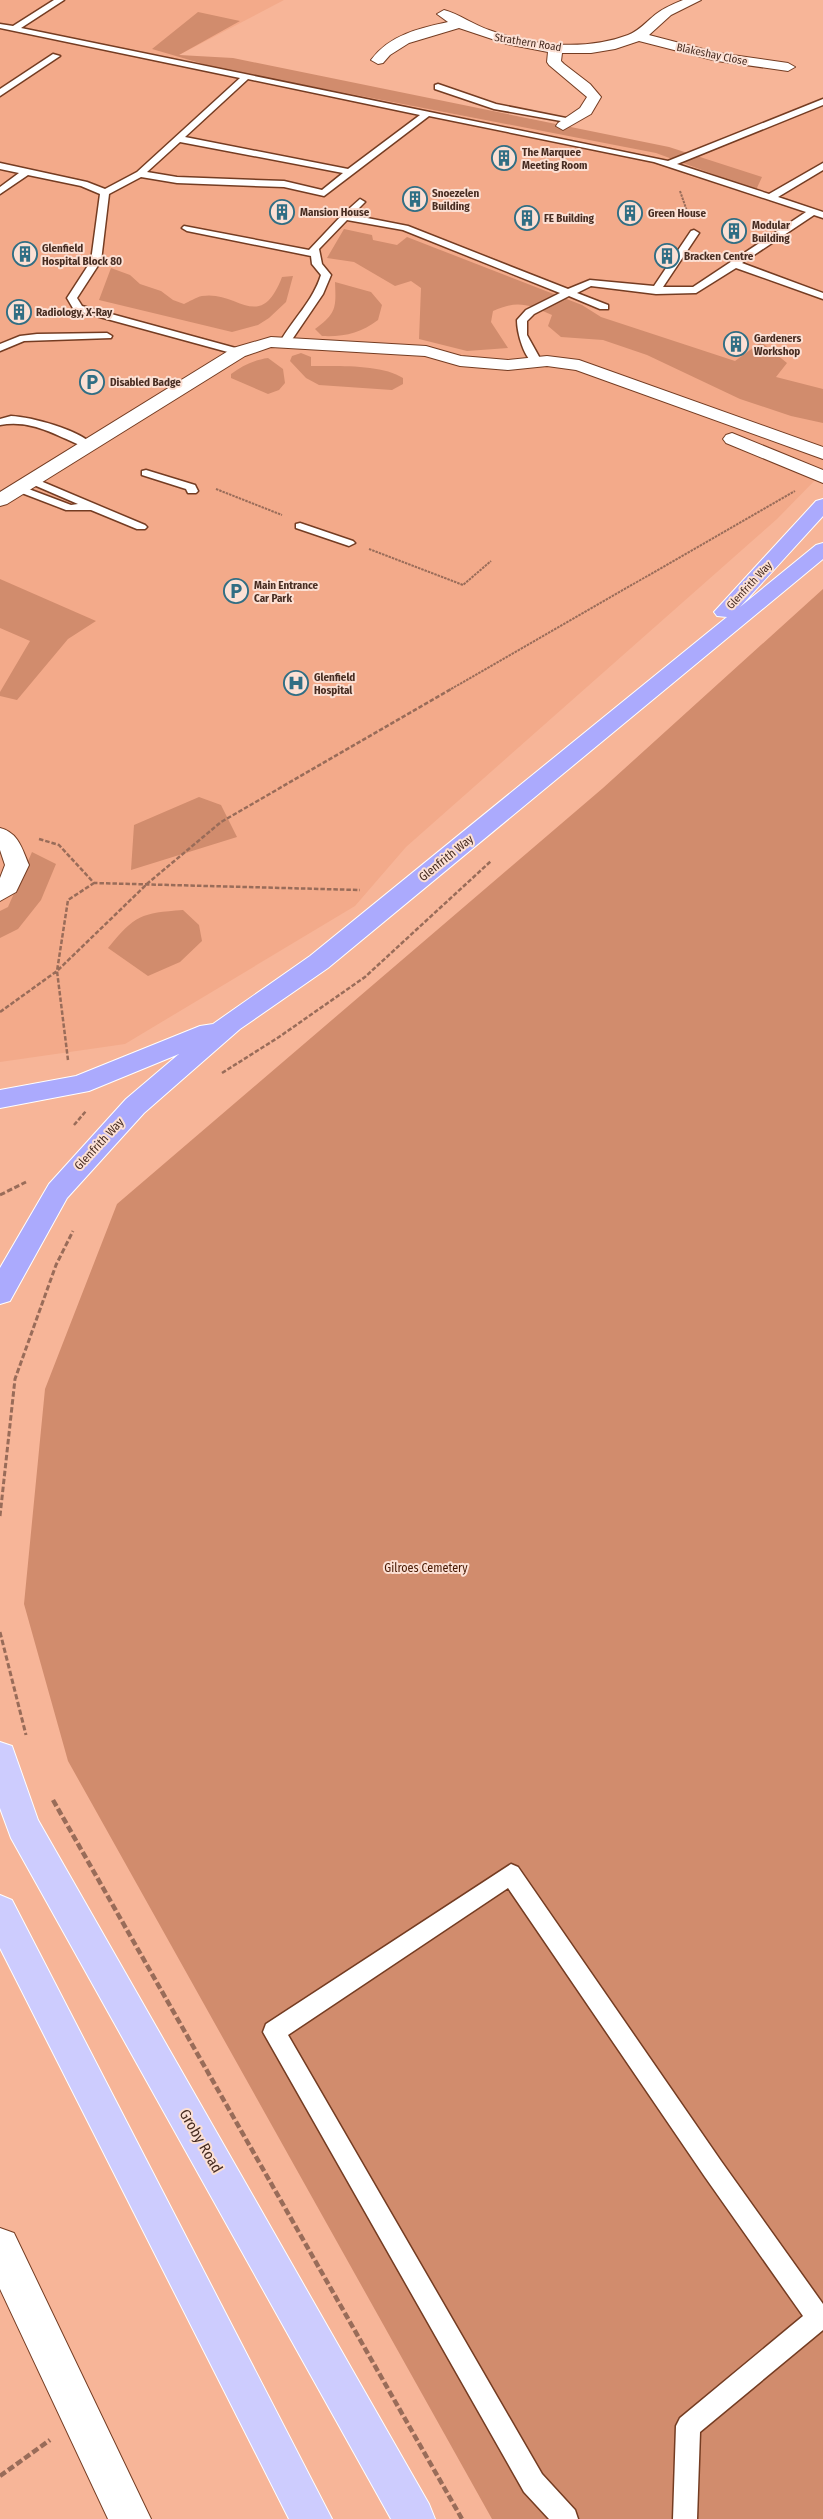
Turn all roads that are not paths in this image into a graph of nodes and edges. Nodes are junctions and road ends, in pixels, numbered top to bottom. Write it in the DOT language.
graph roads {
  1 [pos="60,0"];
  2 [pos="694,0"];
  3 [pos="444,14"];
  4 [pos="458,24"];
  5 [pos="0,26"];
  6 [pos="14,29"];
  7 [pos="638,36"];
  8 [pos="555,48"];
  9 [pos="56,56"];
  10 [pos="378,60"];
  11 [pos="801,60"];
  12 [pos="247,76"];
  13 [pos="438,87"];
  14 [pos="0,93"];
  15 [pos="823,102"];
  16 [pos="428,113"];
  17 [pos="568,123"];
  18 [pos="180,139"];
  19 [pos="671,164"];
  20 [pos="0,166"];
  21 [pos="823,166"];
  22 [pos="26,172"];
  23 [pos="350,172"];
  24 [pos="140,174"];
  25 [pos="0,191"];
  26 [pos="105,193"];
  27 [pos="771,197"];
  28 [pos="360,202"];
  29 [pos="818,213"];
  30 [pos="345,217"];
  31 [pos="187,228"];
  32 [pos="694,233"];
  33 [pos="315,254"];
  34 [pos="735,264"];
  35 [pos="656,291"];
  36 [pos="567,292"];
  37 [pos="823,296"];
  38 [pos="604,307"];
  39 [pos="107,336"];
  40 [pos="82,339"];
  41 [pos="285,342"];
  42 [pos="0,348"];
  43 [pos="99,350"];
  44 [pos="239,352"];
  45 [pos="460,361"];
  46 [pos="537,362"];
  47 [pos="0,422"];
  48 [pos="88,445"];
  49 [pos="823,453"];
  50 [pos="146,472"];
  51 [pos="823,477"];
  52 [pos="25,484"];
  53 [pos="192,491"];
  54 [pos="0,500"];
  55 [pos="823,505"];
  56 [pos="300,526"];
  57 [pos="141,527"];
  58 [pos="349,543"];
  59 [pos="823,549"];
  60 [pos="655,687"];
  61 [pos="0,834"];
  62 [pos="0,893"];
  63 [pos="231,1023"];
  64 [pos="0,1099"];
  65 [pos="0,1293"];
  66 [pos="14,1751"];
  67 [pos="0,1912"];
  68 [pos="0,2247"];
  69 [pos="130,2519"];
  70 [pos="311,2519"];
  71 [pos="414,2519"];
  72 [pos="566,2519"];
  73 [pos="685,2519"];
  1 -- 6 [label="lane"];
  2 -- 7 [label="street, Strathern Road"];
  3 -- 4 [label="street, Strathern Road"];
  4 -- 8 [label="street, Strathern Road"];
  4 -- 10 [label="street"];
  5 -- 6 [label="lane"];
  6 -- 12 [label="lane"];
  7 -- 8 [label="street, Strathern Road"];
  7 -- 11 [label="street, Blakeshay Close"];
  8 -- 17 [label="street"];
  9 -- 14 [label="lane"];
  12 -- 16 [label="lane"];
  12 -- 18 [label="lane"];
  13 -- 17 [label="lane"];
  15 -- 19 [label="lane"];
  16 -- 19 [label="lane"];
  16 -- 23 [label="lane"];
  18 -- 23 [label="lane"];
  18 -- 24 [label="lane"];
  19 -- 27 [label="lane"];
  20 -- 22 [label="lane"];
  21 -- 27 [label="lane"];
  22 -- 25 [label="lane"];
  22 -- 26 [label="lane"];
  23 -- 24 [label="lane"];
  24 -- 26 [label="lane"];
  26 -- 44 [label="lane"];
  27 -- 29 [label="lane"];
  28 -- 30 [label="lane"];
  29 -- 34 [label="lane"];
  30 -- 33 [label="lane"];
  30 -- 36 [label="lane"];
  31 -- 33 [label="lane"];
  32 -- 35 [label="lane"];
  33 -- 41 [label="lane"];
  34 -- 35 [label="lane"];
  34 -- 37 [label="lane"];
  35 -- 36 [label="lane"];
  36 -- 38 [label="lane"];
  36 -- 46 [label="lane"];
  39 -- 40 [label="lane"];
  40 -- 42 [label="lane"];
  40 -- 43 [label="lane"];
  41 -- 44 [label="street"];
  41 -- 45 [label="street"];
  44 -- 48 [label="street"];
  45 -- 46 [label="street"];
  45 -- 51 [label="street"];
  46 -- 49 [label="street"];
  47 -- 48 [label="lane"];
  48 -- 52 [label="street"];
  50 -- 53 [label="lane"];
  52 -- 54 [label="street"];
  52 -- 57 [label="lane"];
  55 -- 60 [label="highway, Glenfrith Way"];
  56 -- 58 [label="lane"];
  59 -- 60 [label="highway, Glenfrith Way"];
  60 -- 63 [label="highway, Glenfrith Way"];
  61 -- 62 [label="street"];
  63 -- 64 [label="highway, Glenfrith Way"];
  63 -- 65 [label="highway, Glenfrith Way"];
  66 -- 71 [label="main road, Groby Road"];
  67 -- 70 [label="main road"];
  68 -- 69 [label="street"];
  72 -- 73 [label="lane"];
}
